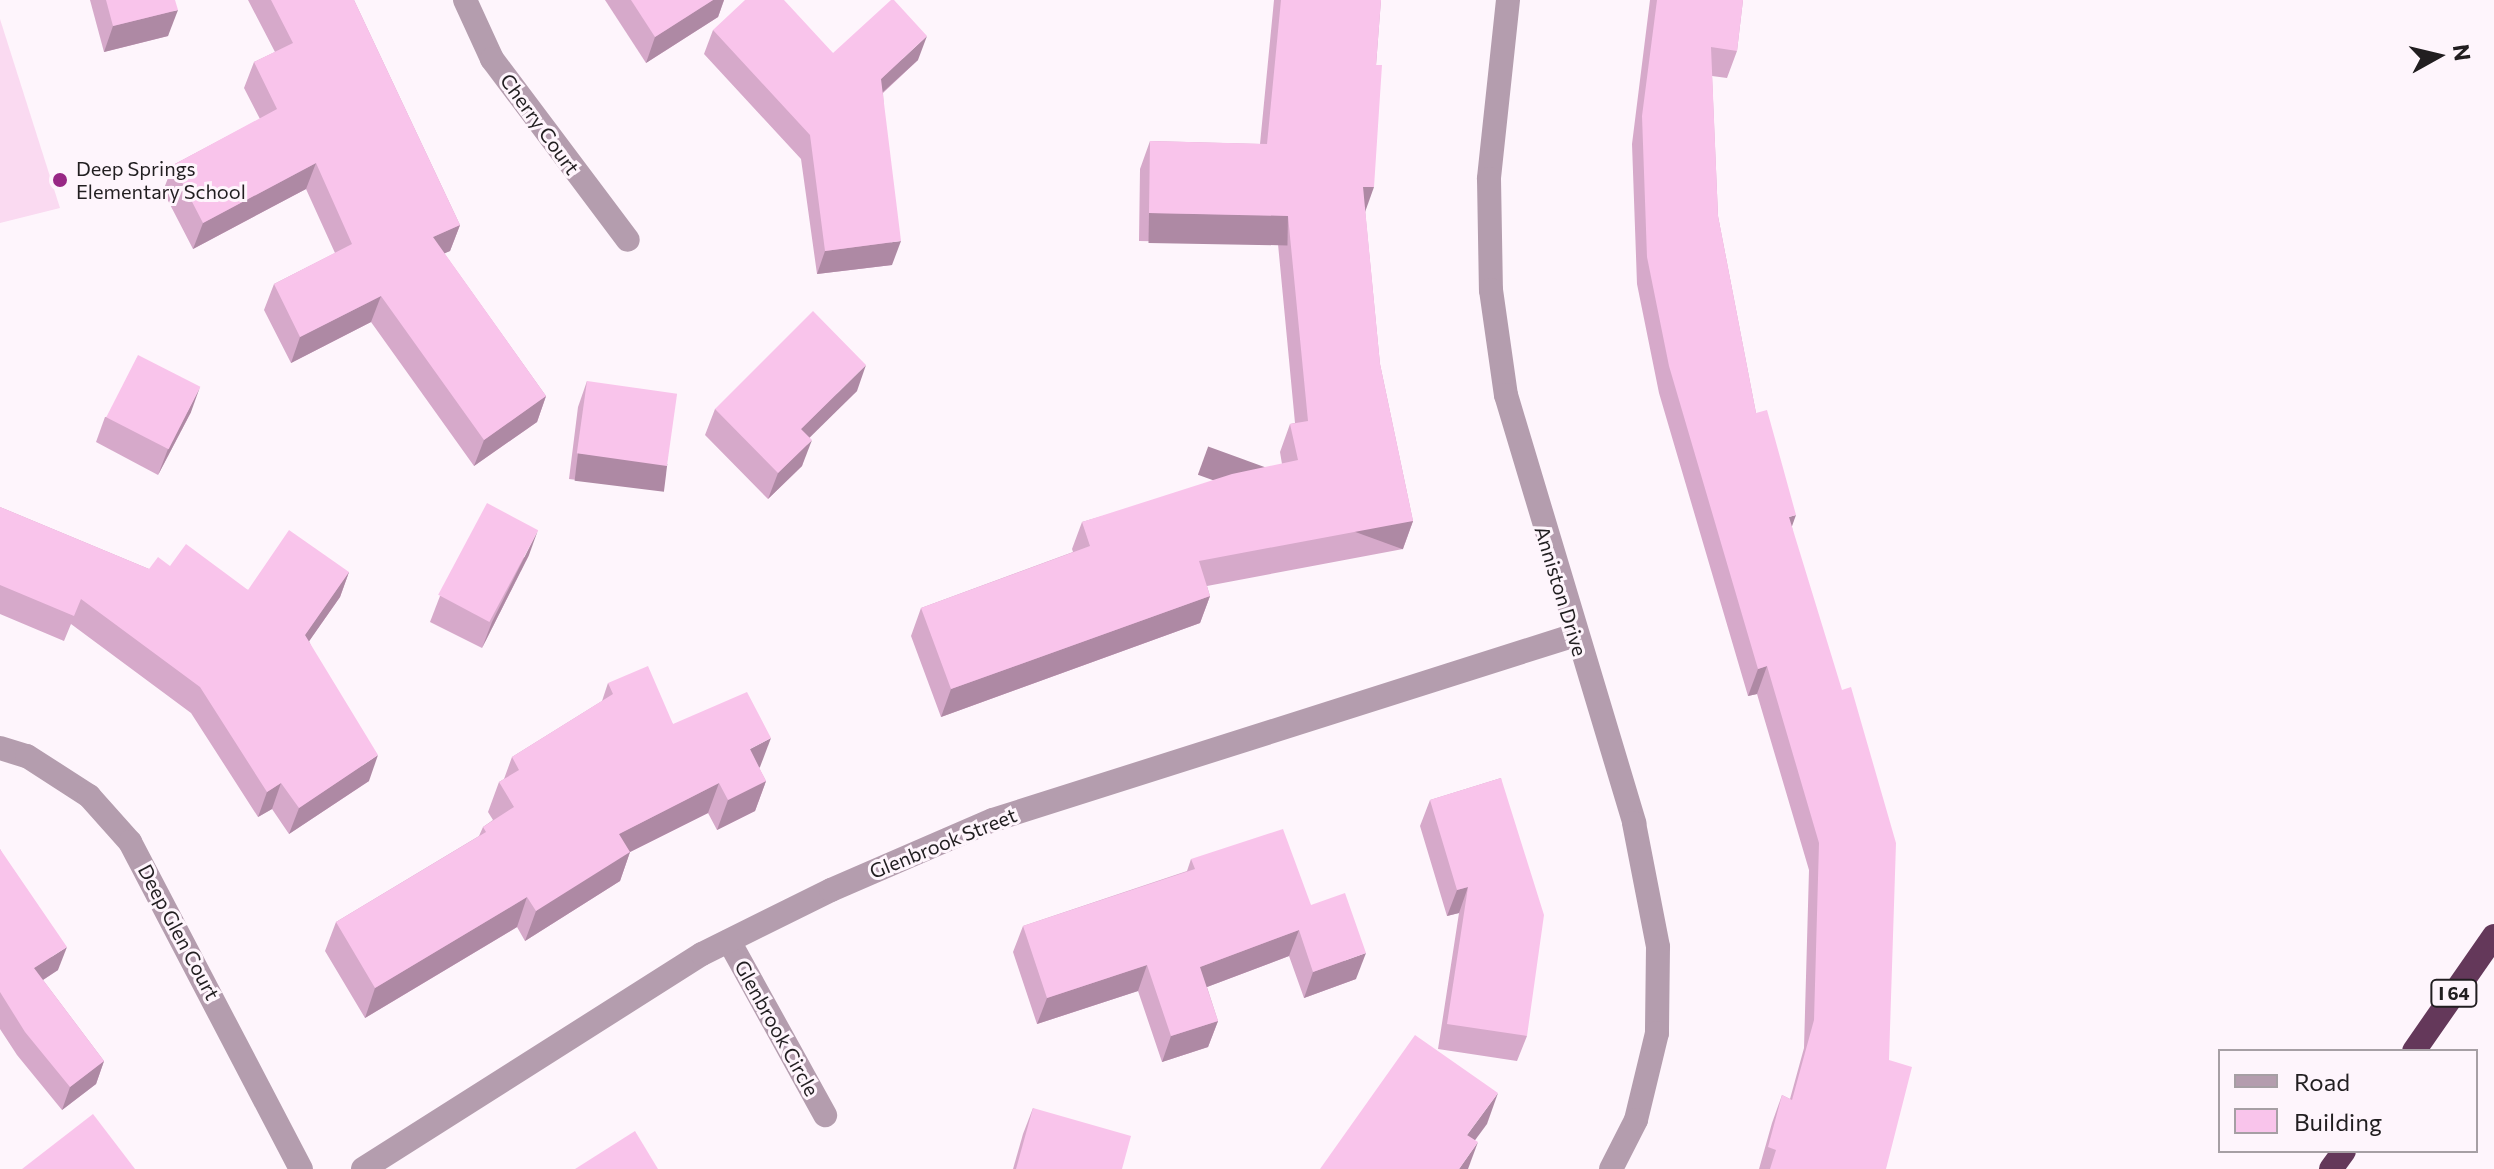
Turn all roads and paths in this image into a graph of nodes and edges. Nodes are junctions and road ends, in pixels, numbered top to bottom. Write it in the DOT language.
graph roads {
  1 [pos="465,0"];
  2 [pos="1508,0"];
  3 [pos="628,240"];
  4 [pos="1575,635"];
  5 [pos="0,748"];
  6 [pos="2494,936"];
  7 [pos="729,941"];
  8 [pos="2415,1049"];
  9 [pos="825,1115"];
  10 [pos="301,1169"];
  11 [pos="363,1169"];
  12 [pos="1611,1169"];
  1 -- 3 [label="street, Cherry Court"];
  2 -- 4 [label="street, Anniston Drive"];
  4 -- 7 [label="street, Glenbrook Street"];
  4 -- 12 [label="street, Anniston Drive"];
  5 -- 10 [label="street, Deep Glen Court"];
  6 -- 8 [label="highway, I 64"];
  7 -- 9 [label="street, Glenbrook Circle"];
  7 -- 11 [label="street, Glenbrook Street"];
}
